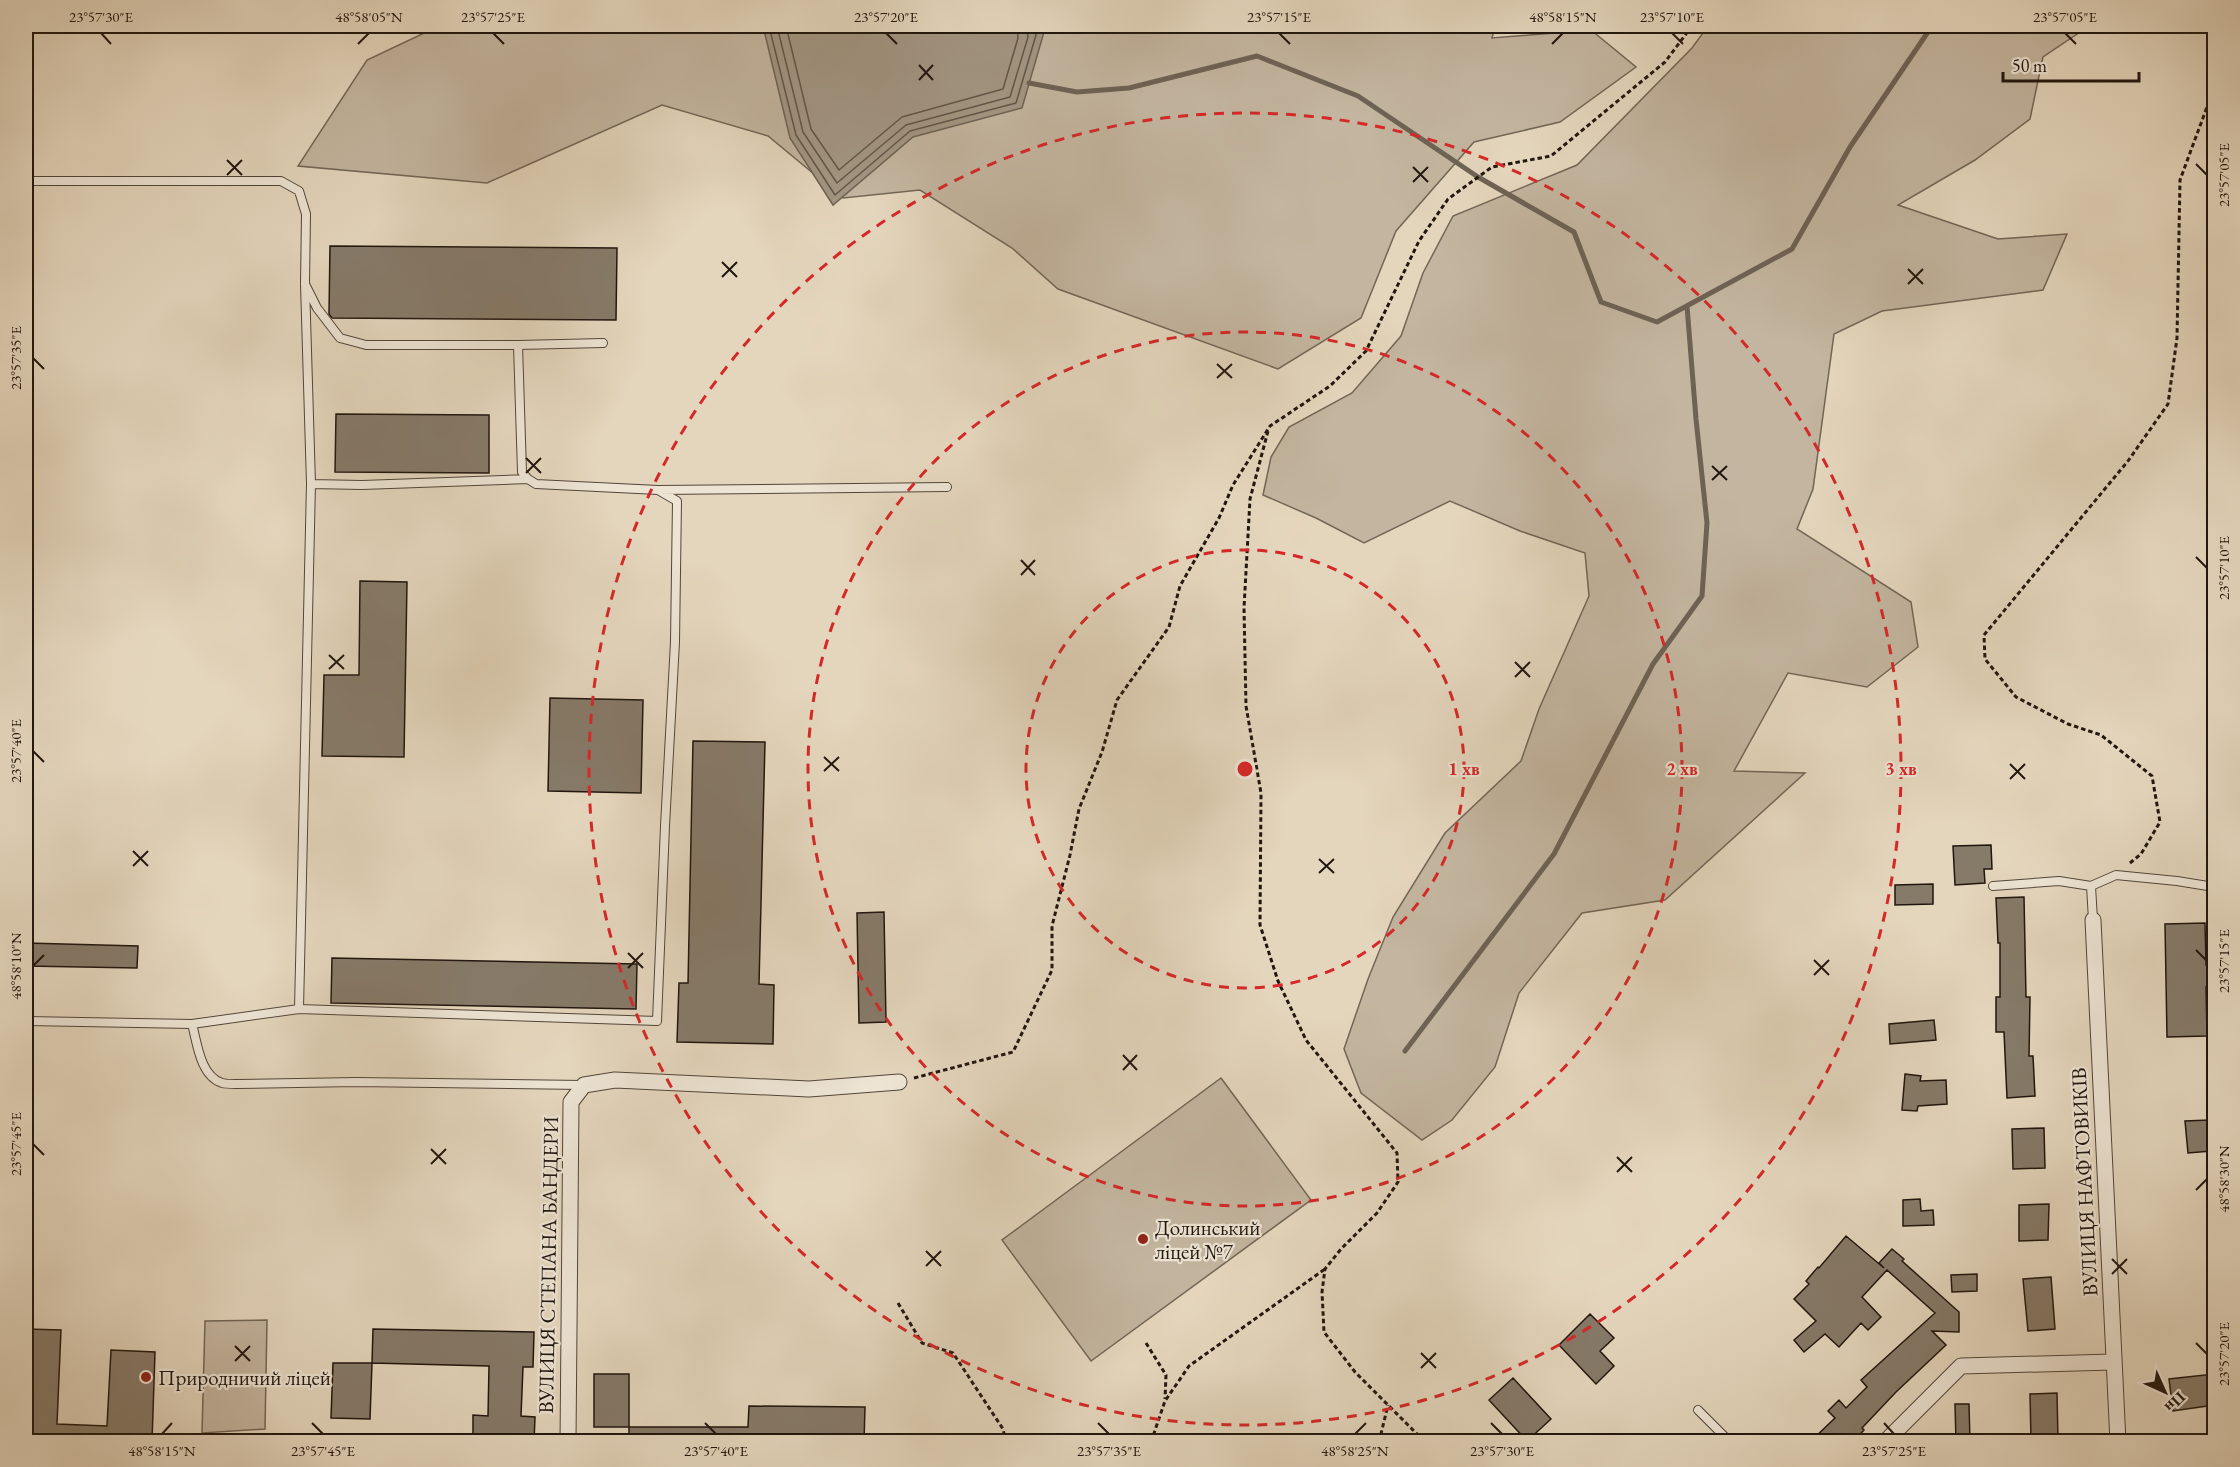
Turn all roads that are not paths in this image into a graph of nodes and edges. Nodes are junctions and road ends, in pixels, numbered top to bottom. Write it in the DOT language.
graph roads {
  1 [pos="26,181"];
  2 [pos="305,284"];
  3 [pos="603,343"];
  4 [pos="518,345"];
  5 [pos="528,479"];
  6 [pos="311,484"];
  7 [pos="947,487"];
  8 [pos="658,490"];
  9 [pos="1993,886"];
  10 [pos="2091,886"];
  11 [pos="2214,887"];
  12 [pos="2093,920"];
  13 [pos="299,1009"];
  14 [pos="26,1021"];
  15 [pos="192,1023"];
  16 [pos="899,1082"];
  17 [pos="584,1085"];
  18 [pos="2114,1362"];
  19 [pos="1698,1410"];
  20 [pos="568,1442"];
  21 [pos="1730,1442"];
  22 [pos="1885,1442"];
  23 [pos="2118,1442"];
  1 -- 2 [label="lane"];
  2 -- 4 [label="lane"];
  2 -- 6 [label="lane"];
  3 -- 4 [label="lane"];
  4 -- 5 [label="lane"];
  5 -- 6 [label="lane"];
  5 -- 8 [label="lane"];
  6 -- 13 [label="lane"];
  7 -- 8 [label="lane"];
  8 -- 13 [label="lane"];
  9 -- 10 [label="lane"];
  10 -- 11 [label="lane"];
  10 -- 12 [label="lane"];
  12 -- 18 [label="street, ВУЛИЦЯ НАФТОВИКІВ"];
  13 -- 15 [label="lane"];
  14 -- 15 [label="lane"];
  15 -- 17 [label="lane"];
  16 -- 17 [label="street"];
  17 -- 20 [label="street, ВУЛИЦЯ СТЕПАНА БАНДЕРИ"];
  18 -- 22 [label="street"];
  18 -- 23 [label="street, ВУЛИЦЯ НАФТОВИКІВ"];
  19 -- 21 [label="lane"];
}
